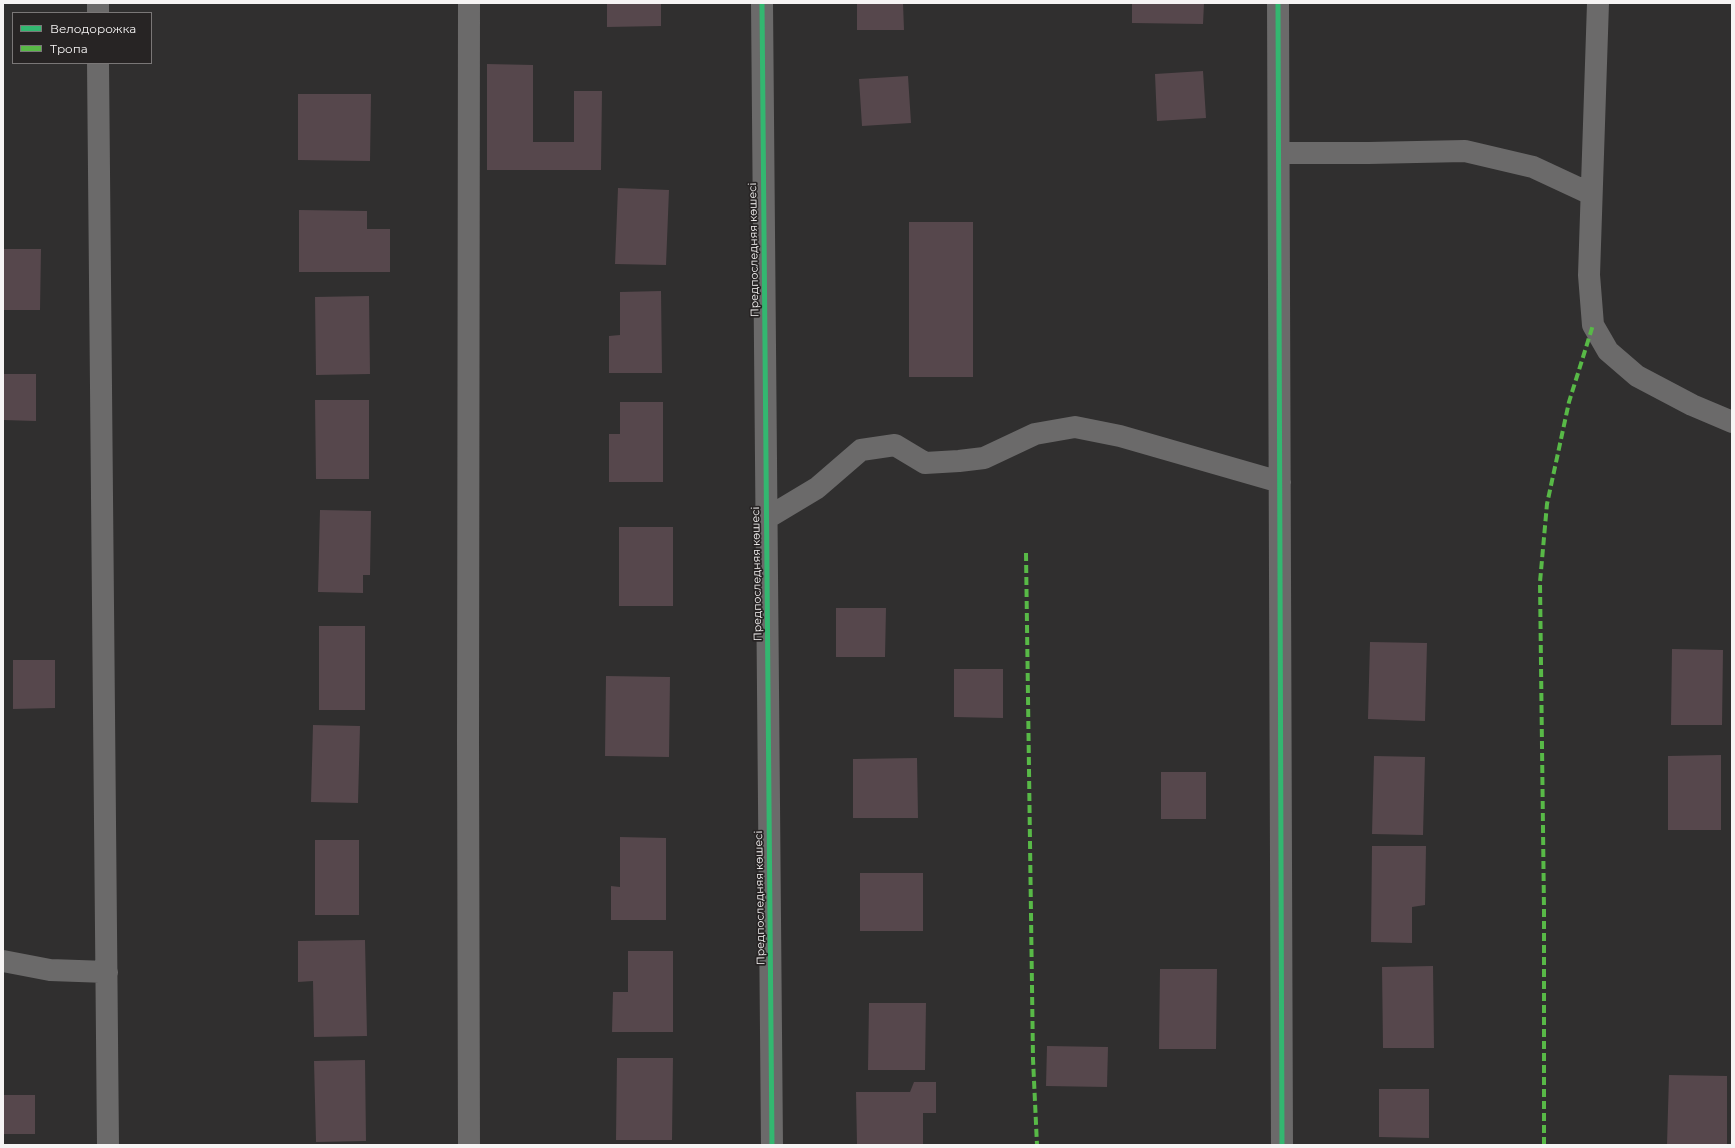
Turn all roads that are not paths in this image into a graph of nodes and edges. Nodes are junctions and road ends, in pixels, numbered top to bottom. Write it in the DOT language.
graph roads {
  1 [pos="469,3"];
  2 [pos="762,3"];
  3 [pos="1278,3"];
  4 [pos="1598,3"];
  5 [pos="98,64"];
  6 [pos="1278,152"];
  7 [pos="1591,194"];
  8 [pos="1732,422"];
  9 [pos="1280,482"];
  10 [pos="766,518"];
  11 [pos="3,961"];
  12 [pos="107,972"];
  13 [pos="108,1145"];
  14 [pos="469,1145"];
  15 [pos="772,1145"];
  16 [pos="1282,1145"];
  1 -- 14 [label="street"];
  2 -- 10 [label="street, Предпоследняя көшесі"];
  3 -- 6 [label="street"];
  4 -- 7 [label="street"];
  5 -- 12 [label="street"];
  6 -- 7 [label="street"];
  6 -- 9 [label="street"];
  7 -- 8 [label="street"];
  9 -- 10 [label="street"];
  9 -- 16 [label="street"];
  10 -- 15 [label="street, Предпоследняя көшесі"];
  11 -- 12 [label="street"];
  12 -- 13 [label="street"];
}
